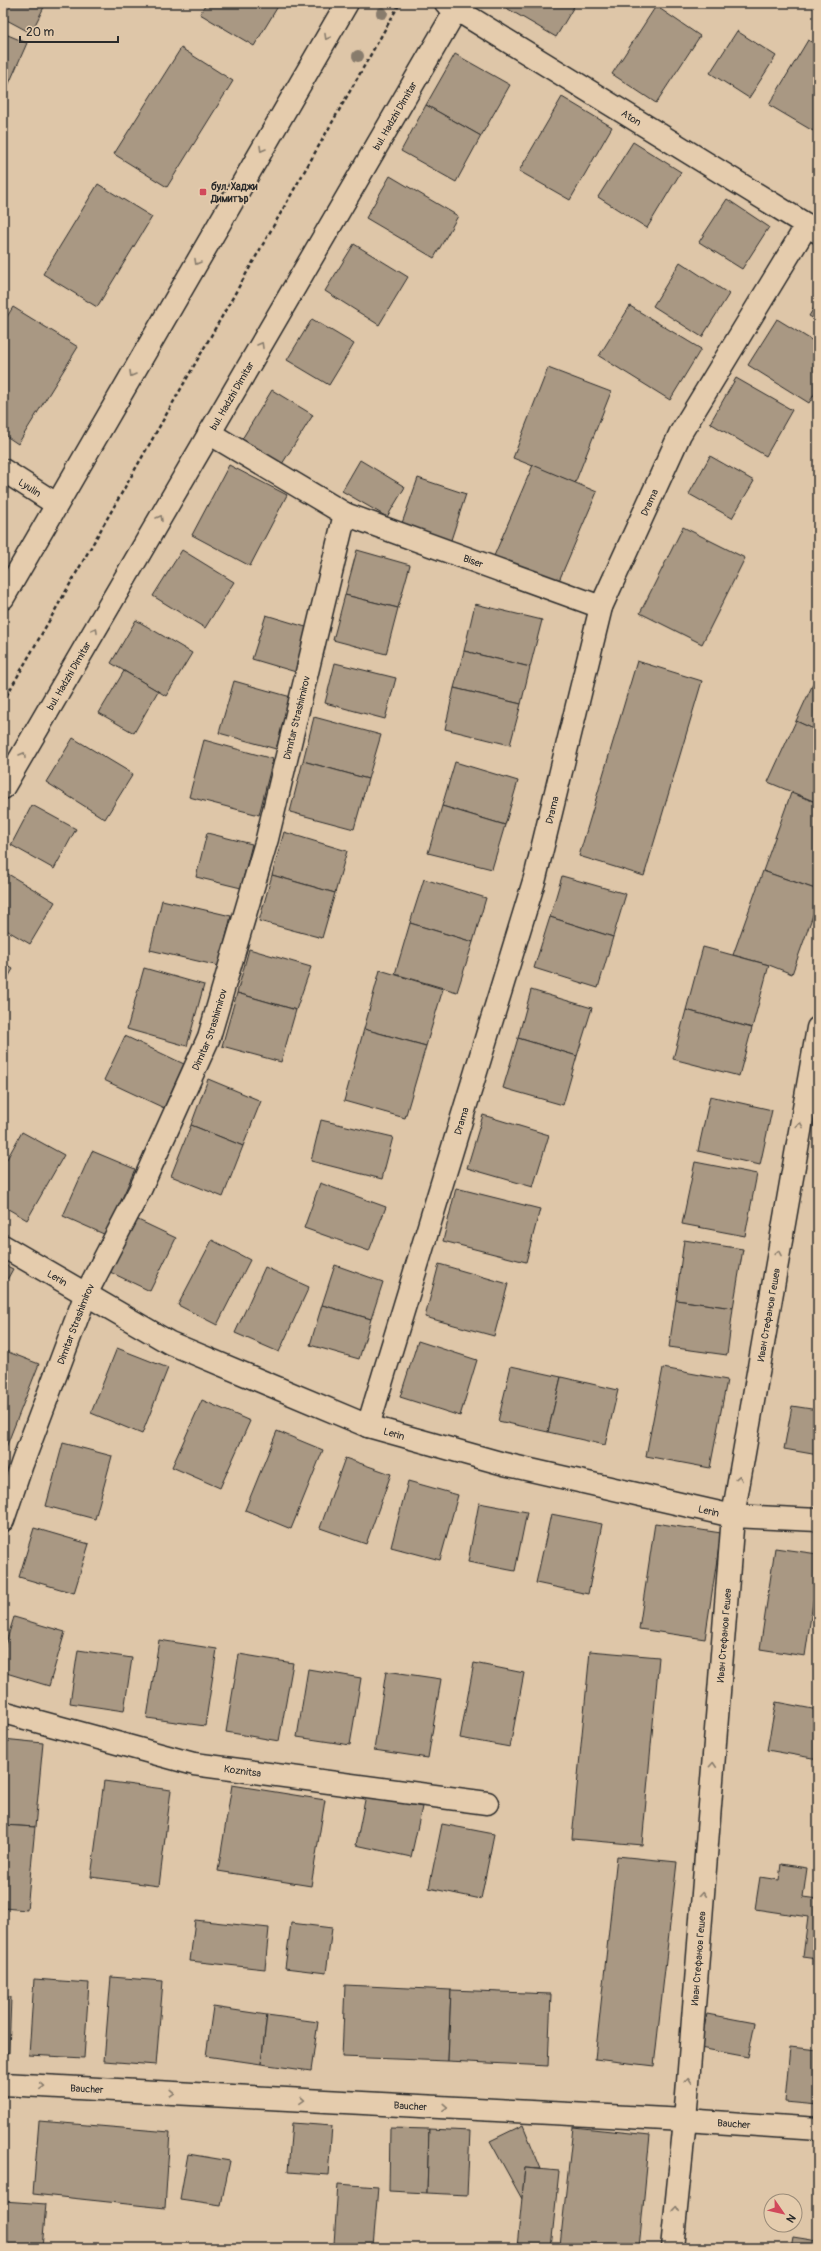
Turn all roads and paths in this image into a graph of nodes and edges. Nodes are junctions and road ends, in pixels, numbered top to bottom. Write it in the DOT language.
graph roads {
  1 [pos="347,3"];
  2 [pos="400,3"];
  3 [pos="454,5"];
  4 [pos="812,229"];
  5 [pos="209,433"];
  6 [pos="3,470"];
  7 [pos="56,504"];
  8 [pos="345,514"];
  9 [pos="3,598"];
  10 [pos="601,607"];
  11 [pos="3,702"];
  12 [pos="3,788"];
  13 [pos="818,1028"];
  14 [pos="3,1246"];
  15 [pos="86,1294"];
  16 [pos="368,1426"];
  17 [pos="733,1516"];
  18 [pos="3,1520"];
  19 [pos="818,1520"];
  20 [pos="3,1712"];
  21 [pos="487,1803"];
  22 [pos="3,2084"];
  23 [pos="685,2120"];
  24 [pos="818,2129"];
  25 [pos="672,2248"];
  1 -- 7 [label="street, one-way"];
  2 -- 11 [label="path"];
  3 -- 4 [label="street, Aton"];
  5 -- 3 [label="street, bul. Hadzhi Dimitar, one-way"];
  4 -- 10 [label="street, Drama"];
  5 -- 8 [label="street, Biser"];
  12 -- 5 [label="street, bul. Hadzhi Dimitar, one-way"];
  6 -- 7 [label="street, Lyulin"];
  7 -- 9 [label="street"];
  8 -- 10 [label="street, Biser"];
  8 -- 15 [label="street, Dimitar Strashimirov"];
  10 -- 16 [label="street, Drama"];
  17 -- 13 [label="street, Иван Стефанов Гешев, one-way"];
  14 -- 15 [label="street, Lerin"];
  15 -- 16 [label="street, Lerin"];
  15 -- 18 [label="street, Dimitar Strashimirov"];
  16 -- 17 [label="street, Lerin"];
  17 -- 19 [label="street, Lerin"];
  23 -- 17 [label="street, Иван Стефанов Гешев, one-way"];
  20 -- 21 [label="street, Koznitsa"];
  22 -- 23 [label="street, Baucher, one-way"];
  23 -- 24 [label="street, Baucher"];
  25 -- 23 [label="street, Иван Стефанов Гешев, one-way"];
}
